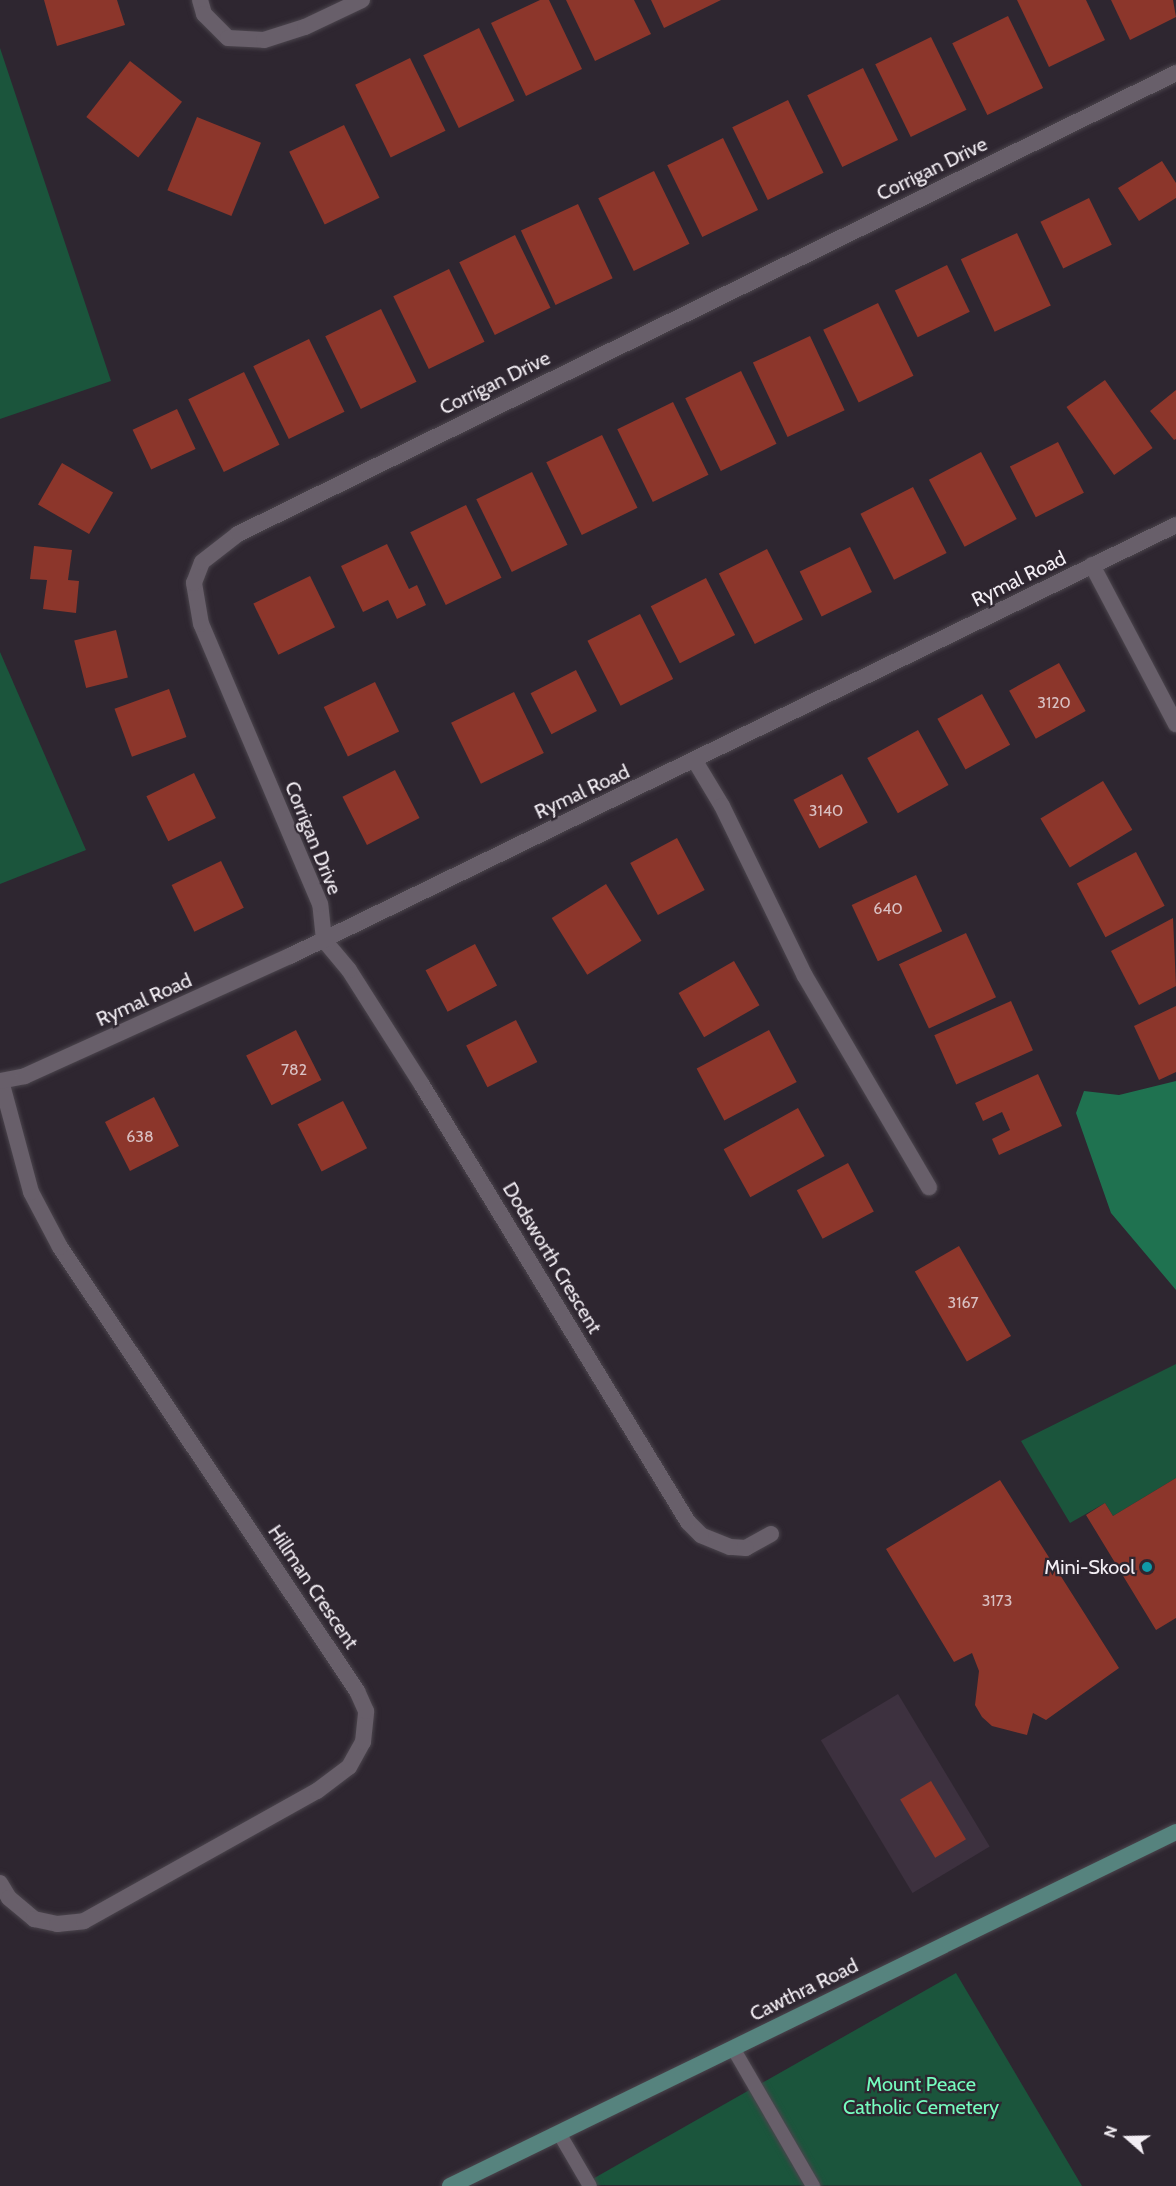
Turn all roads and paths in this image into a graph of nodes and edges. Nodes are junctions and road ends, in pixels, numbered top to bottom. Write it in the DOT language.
graph roads {
  1 [pos="200,0"];
  2 [pos="362,0"];
  3 [pos="1176,73"];
  4 [pos="1176,525"];
  5 [pos="1092,565"];
  6 [pos="1176,724"];
  7 [pos="695,761"];
  8 [pos="324,940"];
  9 [pos="1,1081"];
  10 [pos="930,1187"];
  11 [pos="771,1534"];
  12 [pos="1176,1832"];
  13 [pos="0,1883"];
  14 [pos="733,2048"];
  15 [pos="558,2133"];
  16 [pos="450,2186"];
  17 [pos="590,2186"];
  18 [pos="813,2186"];
  1 -- 2 [label="street"];
  3 -- 8 [label="street, Corrigan Drive"];
  4 -- 5 [label="street, Rymal Road"];
  5 -- 6 [label="street"];
  5 -- 7 [label="street, Rymal Road"];
  7 -- 8 [label="street, Rymal Road"];
  7 -- 10 [label="street"];
  8 -- 9 [label="street, Rymal Road"];
  8 -- 11 [label="street, Dodsworth Crescent"];
  9 -- 13 [label="street, Hillman Crescent"];
  12 -- 14 [label="main road, Cawthra Road"];
  14 -- 15 [label="main road, Cawthra Road"];
  14 -- 18 [label="lane"];
  15 -- 16 [label="main road, Cawthra Road"];
  15 -- 17 [label="lane"];
}
